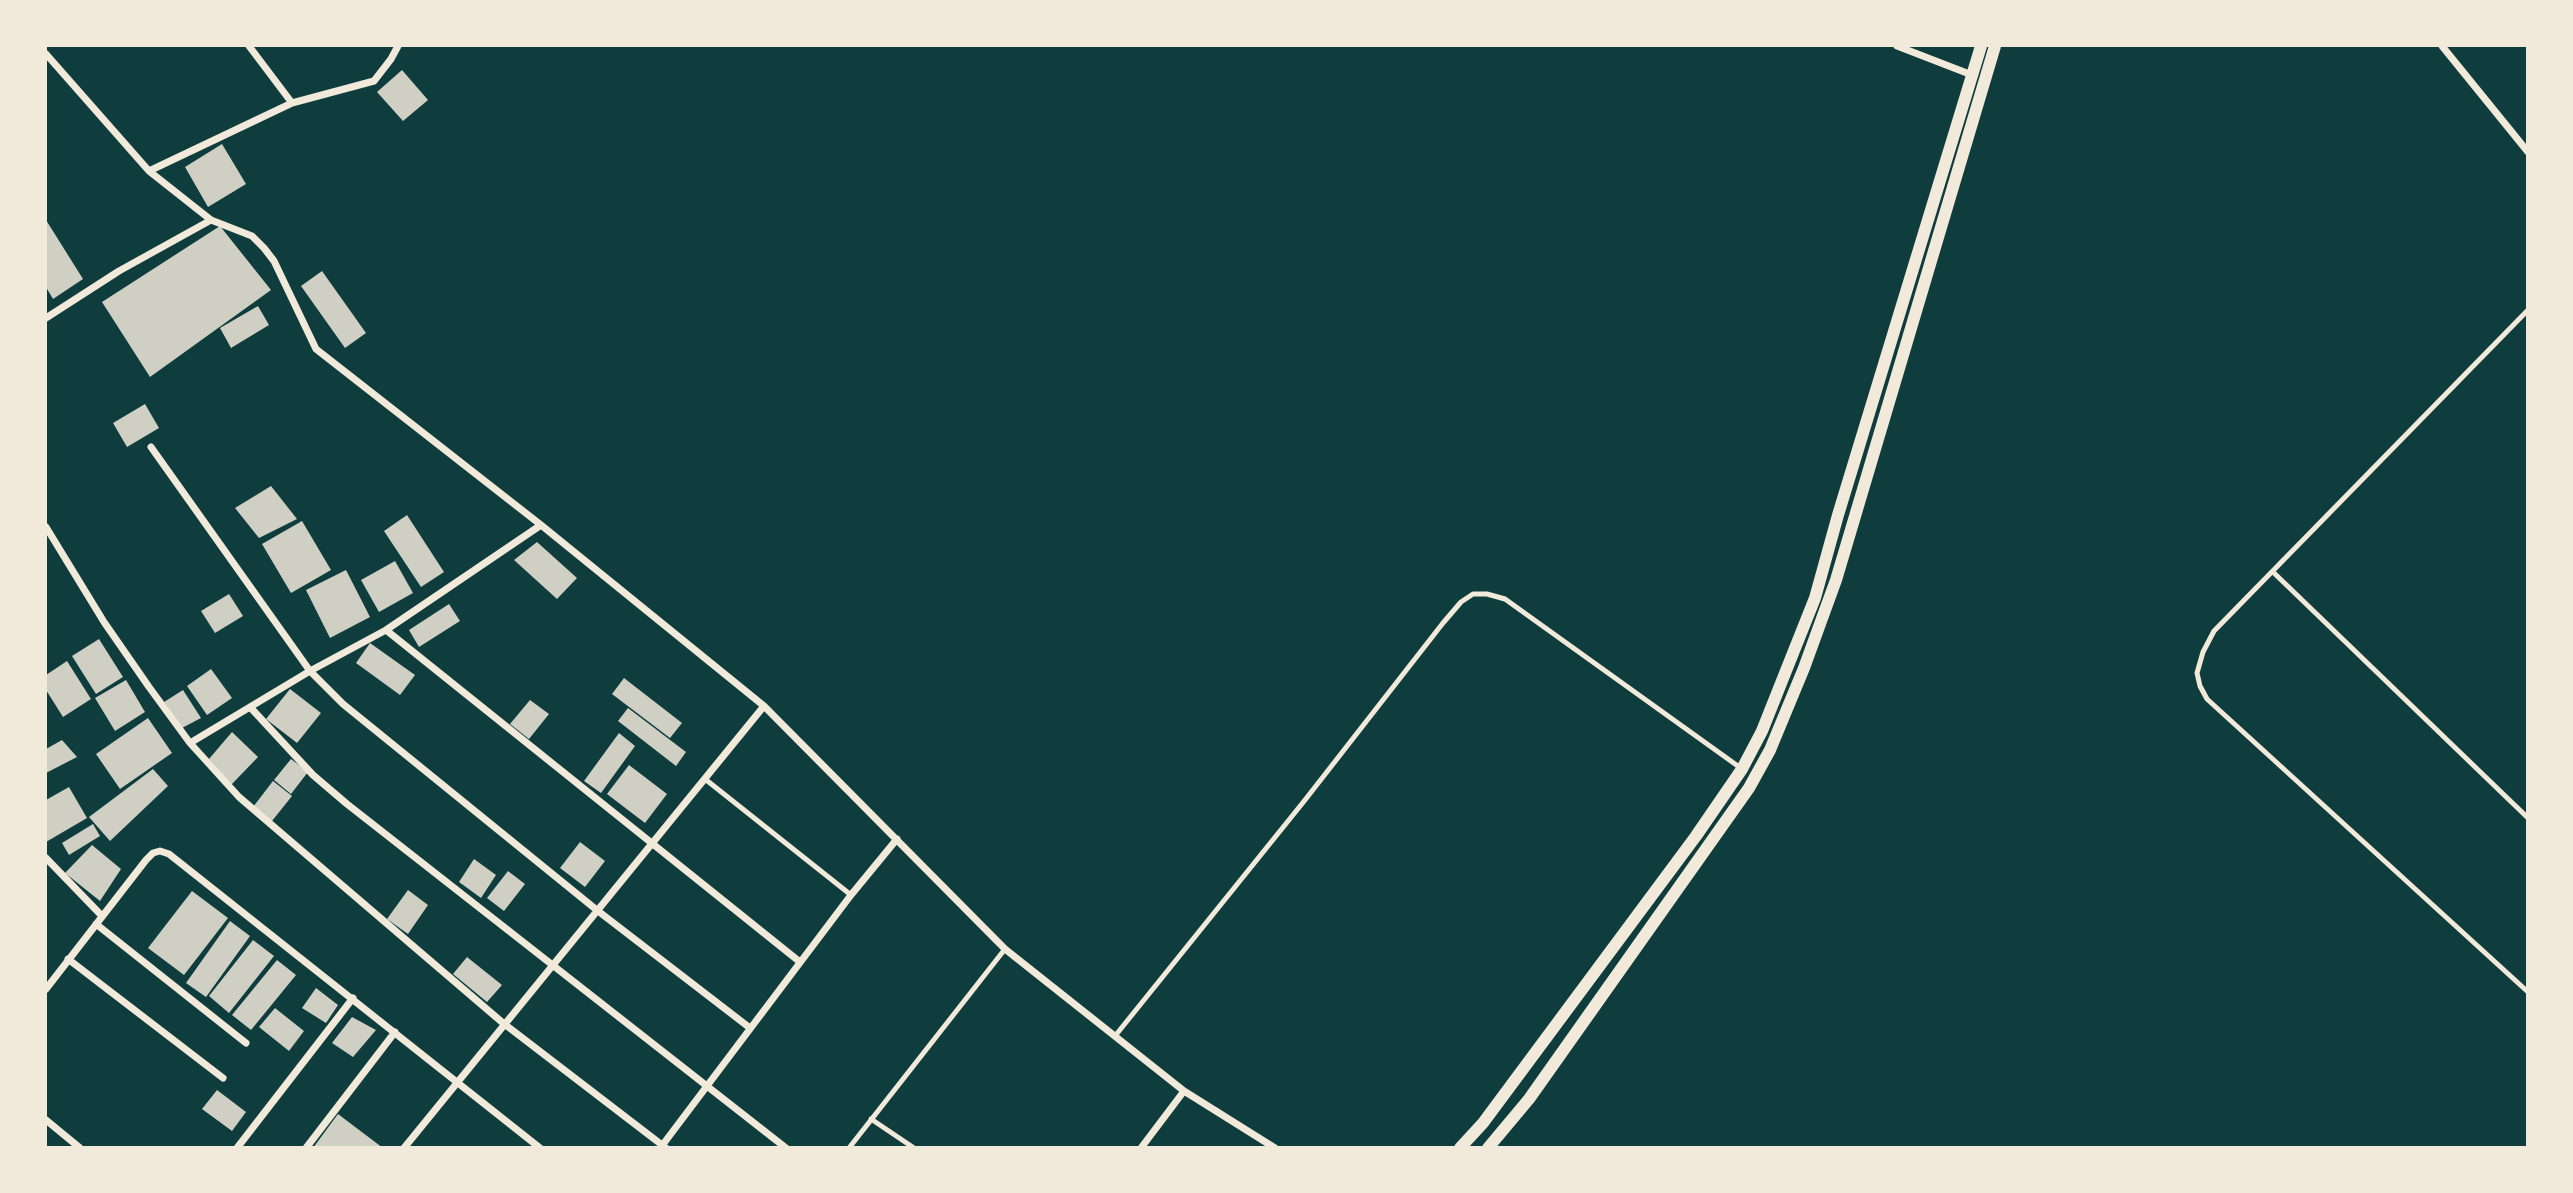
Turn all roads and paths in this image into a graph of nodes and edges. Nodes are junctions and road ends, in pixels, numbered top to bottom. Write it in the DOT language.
graph roads {
  1 [pos="249,46"];
  2 [pos="398,46"];
  3 [pos="1897,46"];
  4 [pos="1981,46"];
  5 [pos="1995,46"];
  6 [pos="2442,46"];
  7 [pos="46,54"];
  8 [pos="1972,75"];
  9 [pos="292,103"];
  10 [pos="2528,152"];
  11 [pos="149,171"];
  12 [pos="211,220"];
  13 [pos="2528,310"];
  14 [pos="46,318"];
  15 [pos="151,447"];
  16 [pos="541,525"];
  17 [pos="46,527"];
  18 [pos="2273,572"];
  19 [pos="386,630"];
  20 [pos="310,671"];
  21 [pos="764,706"];
  22 [pos="250,707"];
  23 [pos="190,743"];
  24 [pos="1742,769"];
  25 [pos="705,779"];
  26 [pos="2528,818"];
  27 [pos="897,839"];
  28 [pos="653,842"];
  29 [pos="46,858"];
  30 [pos="851,895"];
  31 [pos="598,911"];
  32 [pos="103,916"];
  33 [pos="96,924"];
  34 [pos="1005,949"];
  35 [pos="68,959"];
  36 [pos="800,962"];
  37 [pos="553,965"];
  38 [pos="46,989"];
  39 [pos="2528,992"];
  40 [pos="353,998"];
  41 [pos="503,1023"];
  42 [pos="750,1028"];
  43 [pos="395,1032"];
  44 [pos="1115,1036"];
  45 [pos="246,1043"];
  46 [pos="223,1078"];
  47 [pos="459,1082"];
  48 [pos="706,1086"];
  49 [pos="1184,1091"];
  50 [pos="871,1119"];
  51 [pos="46,1120"];
  52 [pos="80,1147"];
  53 [pos="237,1147"];
  54 [pos="306,1147"];
  55 [pos="404,1147"];
  56 [pos="540,1147"];
  57 [pos="663,1147"];
  58 [pos="786,1147"];
  59 [pos="849,1147"];
  60 [pos="914,1147"];
  61 [pos="1141,1147"];
  62 [pos="1275,1147"];
  63 [pos="1461,1147"];
  64 [pos="1488,1147"];
  1 -- 9 [label="street"];
  2 -- 9 [label="street"];
  3 -- 8 [label="street"];
  4 -- 8 [label="street"];
  5 -- 64 [label="street"];
  6 -- 10 [label="street"];
  7 -- 11 [label="street"];
  8 -- 24 [label="street"];
  9 -- 11 [label="street"];
  11 -- 12 [label="street"];
  12 -- 14 [label="street"];
  12 -- 16 [label="street"];
  13 -- 18 [label="lane"];
  15 -- 20 [label="street"];
  16 -- 19 [label="street"];
  16 -- 21 [label="street"];
  17 -- 23 [label="street"];
  18 -- 26 [label="lane"];
  18 -- 39 [label="lane"];
  19 -- 20 [label="street"];
  19 -- 28 [label="street"];
  20 -- 22 [label="street"];
  20 -- 31 [label="street"];
  21 -- 25 [label="street"];
  21 -- 27 [label="street"];
  22 -- 23 [label="street"];
  22 -- 37 [label="street"];
  23 -- 41 [label="street"];
  24 -- 44 [label="lane"];
  24 -- 63 [label="street"];
  25 -- 28 [label="street"];
  25 -- 30 [label="lane"];
  27 -- 30 [label="street"];
  27 -- 34 [label="street"];
  28 -- 31 [label="street"];
  28 -- 36 [label="street"];
  29 -- 32 [label="street"];
  30 -- 36 [label="street"];
  31 -- 37 [label="street"];
  31 -- 42 [label="street"];
  32 -- 33 [label="street"];
  32 -- 40 [label="street"];
  33 -- 35 [label="street"];
  33 -- 45 [label="street"];
  34 -- 44 [label="street"];
  34 -- 50 [label="lane"];
  35 -- 38 [label="street"];
  35 -- 46 [label="street"];
  36 -- 42 [label="street"];
  37 -- 41 [label="street"];
  37 -- 48 [label="street"];
  40 -- 43 [label="street"];
  40 -- 53 [label="street"];
  41 -- 47 [label="street"];
  41 -- 57 [label="street"];
  42 -- 48 [label="street"];
  43 -- 47 [label="street"];
  43 -- 54 [label="street"];
  44 -- 49 [label="street"];
  47 -- 55 [label="street"];
  47 -- 56 [label="street"];
  48 -- 57 [label="street"];
  48 -- 58 [label="street"];
  49 -- 61 [label="street"];
  49 -- 62 [label="street"];
  50 -- 59 [label="lane"];
  50 -- 60 [label="lane"];
  51 -- 52 [label="street"];
}
